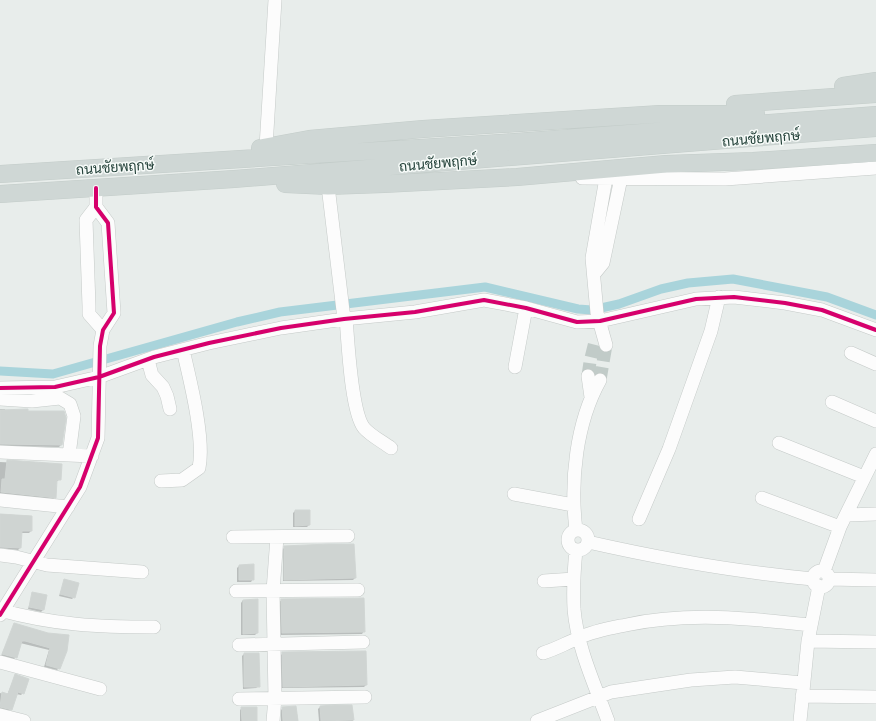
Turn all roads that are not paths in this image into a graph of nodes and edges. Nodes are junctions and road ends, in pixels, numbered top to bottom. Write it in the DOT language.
graph roads {
  1 [pos="275,0"];
  2 [pos="876,81"];
  3 [pos="876,94"];
  4 [pos="785,99"];
  5 [pos="876,113"];
  6 [pos="660,114"];
  7 [pos="876,128"];
  8 [pos="876,133"];
  9 [pos="266,147"];
  10 [pos="500,150"];
  11 [pos="876,153"];
  12 [pos="209,160"];
  13 [pos="666,164"];
  14 [pos="876,168"];
  15 [pos="0,174"];
  16 [pos="517,177"];
  17 [pos="243,178"];
  18 [pos="606,178"];
  19 [pos="621,178"];
  20 [pos="328,186"];
  21 [pos="96,188"];
  22 [pos="0,194"];
  23 [pos="96,207"];
  24 [pos="594,274"];
  25 [pos="719,297"];
  26 [pos="526,308"];
  27 [pos="344,317"];
  28 [pos="600,321"];
  29 [pos="102,330"];
  30 [pos="876,330"];
  31 [pos="601,344"];
  32 [pos="183,350"];
  33 [pos="851,353"];
  34 [pos="148,360"];
  35 [pos="876,364"];
  36 [pos="515,368"];
  37 [pos="99,374"];
  38 [pos="594,378"];
  39 [pos="0,388"];
  40 [pos="0,399"];
  41 [pos="832,402"];
  42 [pos="170,409"];
  43 [pos="876,421"];
  44 [pos="779,443"];
  45 [pos="391,448"];
  46 [pos="0,452"];
  47 [pos="69,455"];
  48 [pos="92,456"];
  49 [pos="875,457"];
  50 [pos="864,477"];
  51 [pos="161,481"];
  52 [pos="514,494"];
  53 [pos="762,498"];
  54 [pos="0,500"];
  55 [pos="573,505"];
  56 [pos="68,507"];
  57 [pos="876,514"];
  58 [pos="847,515"];
  59 [pos="639,519"];
  60 [pos="840,527"];
  61 [pos="576,530"];
  62 [pos="348,536"];
  63 [pos="234,537"];
  64 [pos="278,537"];
  65 [pos="588,542"];
  66 [pos="576,550"];
  67 [pos="0,555"];
  68 [pos="33,562"];
  69 [pos="142,572"];
  70 [pos="574,579"];
  71 [pos="821,579"];
  72 [pos="876,580"];
  73 [pos="544,581"];
  74 [pos="358,590"];
  75 [pos="236,592"];
  76 [pos="273,592"];
  77 [pos="1,612"];
  78 [pos="810,625"];
  79 [pos="154,627"];
  80 [pos="579,637"];
  81 [pos="808,641"];
  82 [pos="363,642"];
  83 [pos="876,642"];
  84 [pos="274,644"];
  85 [pos="239,645"];
  86 [pos="543,653"];
  87 [pos="0,662"];
  88 [pos="803,683"];
  89 [pos="100,689"];
  90 [pos="599,696"];
  91 [pos="802,696"];
  92 [pos="365,697"];
  93 [pos="876,697"];
  94 [pos="275,698"];
  95 [pos="239,699"];
  96 [pos="0,715"];
  97 [pos="24,721"];
  98 [pos="272,721"];
  99 [pos="537,721"];
  100 [pos="608,721"];
  101 [pos="800,721"];
  1 -- 9 [label="street"];
  2 -- 4 [label="main road"];
  3 -- 4 [label="main road"];
  4 -- 6 [label="main road"];
  5 -- 6 [label="main road"];
  5 -- 10 [label="main road, ถนนชัยพฤกษ์"];
  6 -- 9 [label="main road"];
  7 -- 10 [label="main road, ถนนชัยพฤกษ์"];
  8 -- 13 [label="main road"];
  9 -- 12 [label="main road"];
  10 -- 12 [label="main road, ถนนชัยพฤกษ์"];
  10 -- 17 [label="main road, ถนนชัยพฤกษ์"];
  11 -- 13 [label="main road"];
  12 -- 15 [label="main road, ถนนชัยพฤกษ์"];
  13 -- 16 [label="main road"];
  14 -- 19 [label="street"];
  16 -- 18 [label="street"];
  16 -- 20 [label="main road"];
  17 -- 20 [label="main road"];
  17 -- 21 [label="main road, ถนนชัยพฤกษ์"];
  18 -- 19 [label="street"];
  18 -- 24 [label="street"];
  19 -- 24 [label="street"];
  20 -- 27 [label="street"];
  21 -- 22 [label="main road, ถนนชัยพฤกษ์"];
  21 -- 23 [label="street"];
  23 -- 29 [label="street"];
  23 -- 29 [label="street"];
  24 -- 28 [label="street"];
  25 -- 28 [label="street"];
  25 -- 30 [label="street"];
  25 -- 59 [label="street"];
  26 -- 27 [label="street"];
  26 -- 28 [label="street"];
  26 -- 36 [label="street"];
  27 -- 32 [label="street"];
  27 -- 45 [label="street"];
  28 -- 31 [label="street"];
  29 -- 37 [label="street"];
  32 -- 34 [label="street"];
  32 -- 51 [label="street"];
  33 -- 35 [label="street"];
  34 -- 37 [label="street"];
  34 -- 42 [label="street"];
  37 -- 39 [label="street"];
  37 -- 48 [label="street"];
  38 -- 55 [label="street"];
  40 -- 47 [label="street"];
  41 -- 43 [label="street"];
  44 -- 50 [label="street"];
  46 -- 47 [label="street"];
  47 -- 48 [label="street"];
  48 -- 56 [label="street"];
  49 -- 50 [label="street"];
  50 -- 58 [label="street"];
  52 -- 55 [label="street"];
  53 -- 60 [label="street"];
  54 -- 56 [label="street"];
  55 -- 61 [label="street"];
  56 -- 68 [label="street"];
  57 -- 58 [label="street"];
  58 -- 60 [label="street"];
  60 -- 71 [label="street"];
  61 -- 65 [label="street"];
  61 -- 66 [label="street"];
  62 -- 64 [label="street"];
  63 -- 64 [label="street"];
  64 -- 76 [label="street"];
  65 -- 66 [label="street"];
  65 -- 71 [label="street"];
  66 -- 70 [label="street"];
  67 -- 68 [label="street"];
  68 -- 69 [label="street"];
  68 -- 77 [label="street"];
  70 -- 73 [label="street"];
  70 -- 80 [label="street"];
  71 -- 72 [label="street"];
  71 -- 78 [label="street"];
  74 -- 76 [label="street"];
  75 -- 76 [label="street"];
  76 -- 84 [label="street"];
  77 -- 79 [label="street"];
  78 -- 80 [label="street"];
  78 -- 81 [label="street"];
  80 -- 86 [label="street"];
  80 -- 90 [label="street"];
  81 -- 83 [label="street"];
  81 -- 88 [label="street"];
  82 -- 84 [label="street"];
  84 -- 85 [label="street"];
  84 -- 94 [label="street"];
  87 -- 89 [label="street"];
  88 -- 90 [label="street"];
  88 -- 91 [label="street"];
  90 -- 99 [label="street"];
  90 -- 100 [label="street"];
  91 -- 93 [label="street"];
  91 -- 101 [label="street"];
  92 -- 94 [label="street"];
  94 -- 95 [label="street"];
  94 -- 98 [label="street"];
  96 -- 97 [label="street"];
}
